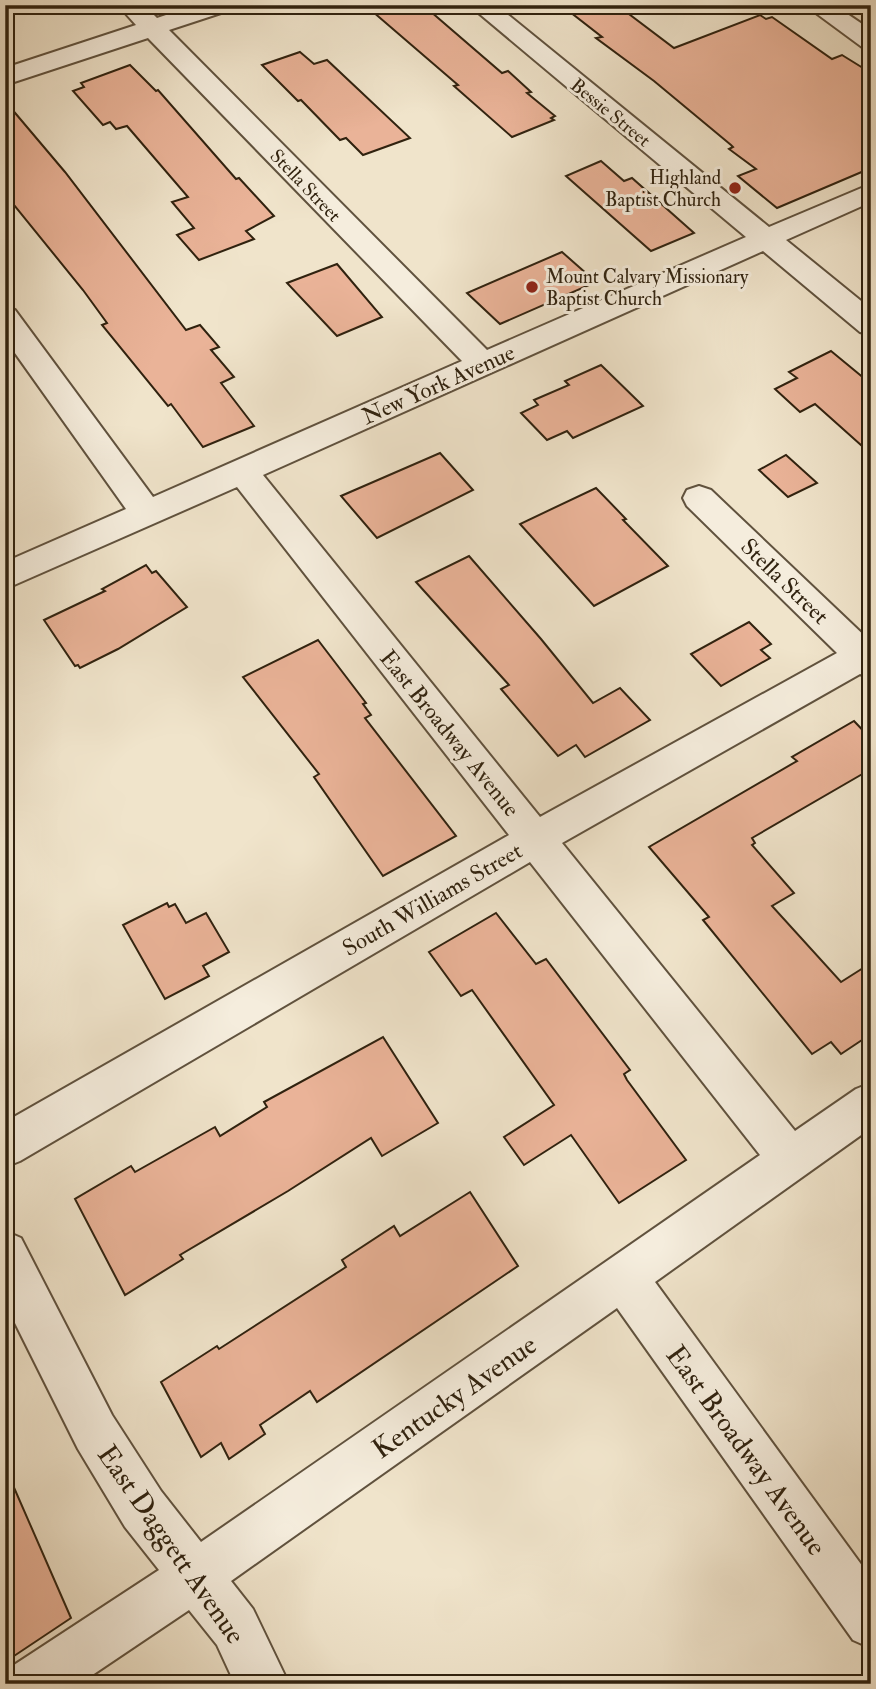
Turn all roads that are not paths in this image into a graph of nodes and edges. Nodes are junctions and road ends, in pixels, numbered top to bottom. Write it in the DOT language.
graph roads {
  1 [pos="131,5"];
  2 [pos="220,5"];
  3 [pos="481,5"];
  4 [pos="817,5"];
  5 [pos="153,28"];
  6 [pos="871,43"];
  7 [pos="5,77"];
  8 [pos="871,192"];
  9 [pos="766,239"];
  10 [pos="5,317"];
  11 [pos="871,325"];
  12 [pos="482,364"];
  13 [pos="242,471"];
  14 [pos="699,498"];
  15 [pos="147,513"];
  16 [pos="5,576"];
  17 [pos="867,660"];
  18 [pos="535,839"];
  19 [pos="871,1103"];
  20 [pos="5,1146"];
  21 [pos="790,1159"];
  22 [pos="5,1254"];
  23 [pos="624,1277"];
  24 [pos="196,1574"];
  25 [pos="871,1622"];
  26 [pos="33,1684"];
  27 [pos="263,1684"];
  1 -- 5 [label="street, Stella Street"];
  2 -- 5 [label="street"];
  3 -- 9 [label="street, Bessie Street"];
  4 -- 6 [label="street"];
  5 -- 7 [label="street"];
  5 -- 12 [label="street, Stella Street"];
  8 -- 9 [label="street, New York Avenue"];
  9 -- 11 [label="street, Bessie Street"];
  9 -- 12 [label="street, New York Avenue"];
  10 -- 15 [label="street"];
  12 -- 13 [label="street, New York Avenue"];
  13 -- 15 [label="street, New York Avenue"];
  13 -- 18 [label="street, East Broadway Avenue"];
  14 -- 17 [label="street, Stella Street"];
  15 -- 16 [label="street, New York Avenue"];
  17 -- 18 [label="street, South Williams Street"];
  18 -- 20 [label="street, South Williams Street"];
  18 -- 21 [label="street, East Broadway Avenue"];
  19 -- 21 [label="street, Kentucky Avenue"];
  21 -- 23 [label="street, Kentucky Avenue"];
  22 -- 24 [label="street, East Daggett Avenue"];
  23 -- 24 [label="street, Kentucky Avenue"];
  23 -- 25 [label="street, East Broadway Avenue"];
  24 -- 26 [label="street, Kentucky Avenue"];
  24 -- 27 [label="street, East Daggett Avenue"];
}
